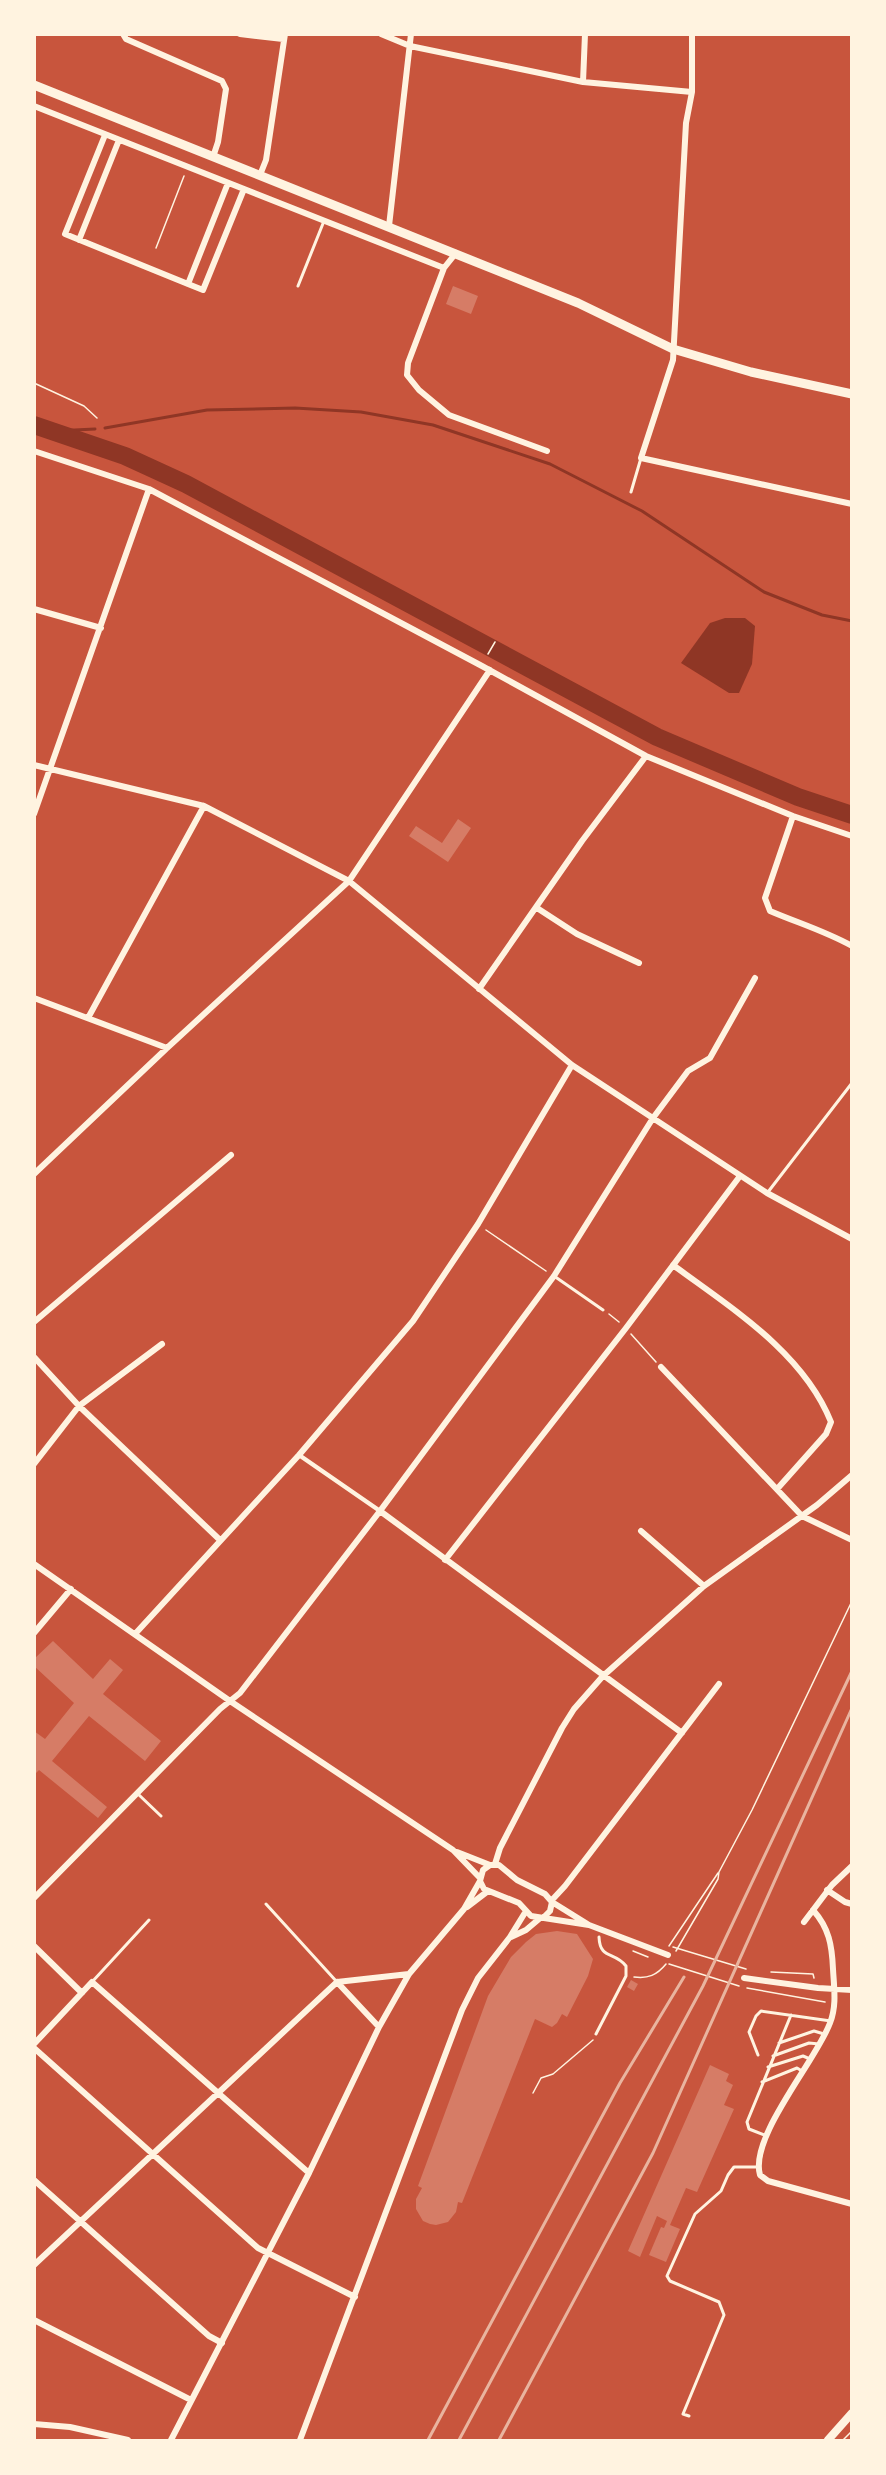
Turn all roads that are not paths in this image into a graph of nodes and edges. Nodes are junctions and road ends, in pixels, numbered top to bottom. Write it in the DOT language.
graph roads {
  1 [pos="123,34"];
  2 [pos="240,34"];
  3 [pos="381,34"];
  4 [pos="411,34"];
  5 [pos="585,34"];
  6 [pos="692,34"];
  7 [pos="284,37"];
  8 [pos="410,46"];
  9 [pos="583,82"];
  10 [pos="34,86"];
  11 [pos="692,92"];
  12 [pos="34,106"];
  13 [pos="105,135"];
  14 [pos="119,140"];
  15 [pos="213,157"];
  16 [pos="260,175"];
  17 [pos="228,183"];
  18 [pos="244,189"];
  19 [pos="324,221"];
  20 [pos="389,226"];
  21 [pos="79,240"];
  22 [pos="456,253"];
  23 [pos="444,268"];
  24 [pos="188,284"];
  25 [pos="298,286"];
  26 [pos="673,349"];
  27 [pos="852,394"];
  28 [pos="34,451"];
  29 [pos="547,451"];
  30 [pos="642,458"];
  31 [pos="149,489"];
  32 [pos="631,492"];
  33 [pos="852,504"];
  34 [pos="34,609"];
  35 [pos="101,628"];
  36 [pos="490,670"];
  37 [pos="646,756"];
  38 [pos="34,765"];
  39 [pos="51,768"];
  40 [pos="204,806"];
  41 [pos="34,814"];
  42 [pos="793,816"];
  43 [pos="852,836"];
  44 [pos="349,881"];
  45 [pos="537,908"];
  46 [pos="852,946"];
  47 [pos="639,963"];
  48 [pos="755,978"];
  49 [pos="479,989"];
  50 [pos="34,998"];
  51 [pos="88,1018"];
  52 [pos="167,1048"];
  53 [pos="572,1065"];
  54 [pos="852,1083"];
  55 [pos="652,1118"];
  56 [pos="231,1155"];
  57 [pos="34,1174"];
  58 [pos="740,1176"];
  59 [pos="767,1193"];
  60 [pos="852,1239"];
  61 [pos="673,1265"];
  62 [pos="554,1276"];
  63 [pos="603,1310"];
  64 [pos="34,1322"];
  65 [pos="162,1344"];
  66 [pos="34,1357"];
  67 [pos="661,1367"];
  68 [pos="79,1406"];
  69 [pos="299,1455"];
  70 [pos="34,1464"];
  71 [pos="852,1475"];
  72 [pos="778,1488"];
  73 [pos="380,1511"];
  74 [pos="802,1516"];
  75 [pos="640,1531"];
  76 [pos="220,1540"];
  77 [pos="852,1540"];
  78 [pos="445,1560"];
  79 [pos="34,1564"];
  80 [pos="704,1586"];
  81 [pos="71,1589"];
  82 [pos="34,1633"];
  83 [pos="135,1634"];
  84 [pos="603,1676"];
  85 [pos="719,1684"];
  86 [pos="230,1701"];
  87 [pos="682,1733"];
  88 [pos="137,1793"];
  89 [pos="161,1816"];
  90 [pos="453,1851"];
  91 [pos="492,1864"];
  92 [pos="852,1866"];
  93 [pos="480,1879"];
  94 [pos="827,1890"];
  95 [pos="488,1891"];
  96 [pos="34,1898"];
  97 [pos="552,1901"];
  98 [pos="266,1904"];
  99 [pos="852,1904"];
  100 [pos="464,1909"];
  101 [pos="813,1910"];
  102 [pos="526,1911"];
  103 [pos="542,1918"];
  104 [pos="148,1920"];
  105 [pos="804,1922"];
  106 [pos="589,1924"];
  107 [pos="510,1937"];
  108 [pos="599,1937"];
  109 [pos="34,1946"];
  110 [pos="668,1955"];
  111 [pos="409,1974"];
  112 [pos="744,1978"];
  113 [pos="92,1982"];
  114 [pos="336,1982"];
  115 [pos="835,1989"];
  116 [pos="852,1990"];
  117 [pos="82,1993"];
  118 [pos="791,2015"];
  119 [pos="831,2021"];
  120 [pos="378,2027"];
  121 [pos="596,2034"];
  122 [pos="825,2035"];
  123 [pos="778,2044"];
  124 [pos="819,2044"];
  125 [pos="34,2046"];
  126 [pos="758,2055"];
  127 [pos="773,2056"];
  128 [pos="810,2059"];
  129 [pos="766,2068"];
  130 [pos="802,2071"];
  131 [pos="762,2082"];
  132 [pos="218,2094"];
  133 [pos="767,2136"];
  134 [pos="152,2153"];
  135 [pos="758,2167"];
  136 [pos="309,2173"];
  137 [pos="34,2180"];
  138 [pos="852,2204"];
  139 [pos="80,2220"];
  140 [pos="268,2255"];
  141 [pos="34,2265"];
  142 [pos="355,2297"];
  143 [pos="34,2320"];
  144 [pos="222,2343"];
  145 [pos="191,2400"];
  146 [pos="852,2413"];
  147 [pos="689,2416"];
  148 [pos="34,2424"];
  149 [pos="128,2440"];
  150 [pos="171,2440"];
  151 [pos="300,2440"];
  152 [pos="828,2440"];
  1 -- 15 [label="street"];
  2 -- 7 [label="street"];
  3 -- 8 [label="street"];
  4 -- 8 [label="street"];
  5 -- 9 [label="street"];
  6 -- 11 [label="street"];
  7 -- 16 [label="street"];
  8 -- 9 [label="street"];
  8 -- 20 [label="street"];
  9 -- 11 [label="street"];
  10 -- 15 [label="main road"];
  11 -- 26 [label="street"];
  12 -- 13 [label="street"];
  13 -- 14 [label="street"];
  13 -- 21 [label="street"];
  14 -- 17 [label="street"];
  14 -- 21 [label="street"];
  15 -- 16 [label="main road"];
  16 -- 20 [label="main road"];
  17 -- 18 [label="street"];
  17 -- 24 [label="street"];
  18 -- 19 [label="street"];
  18 -- 24 [label="street"];
  19 -- 23 [label="street"];
  19 -- 25 [label="lane"];
  20 -- 22 [label="main road"];
  21 -- 24 [label="street"];
  22 -- 23 [label="street"];
  22 -- 26 [label="main road"];
  23 -- 29 [label="street"];
  26 -- 27 [label="main road"];
  26 -- 30 [label="street"];
  28 -- 31 [label="street"];
  30 -- 32 [label="lane"];
  30 -- 33 [label="street"];
  31 -- 35 [label="street"];
  31 -- 36 [label="street"];
  34 -- 35 [label="street"];
  35 -- 39 [label="street"];
  36 -- 37 [label="street"];
  36 -- 44 [label="street"];
  37 -- 42 [label="street"];
  37 -- 45 [label="street"];
  38 -- 39 [label="street"];
  39 -- 40 [label="street"];
  39 -- 41 [label="street"];
  40 -- 44 [label="street"];
  40 -- 51 [label="street"];
  42 -- 43 [label="street"];
  42 -- 46 [label="street"];
  44 -- 49 [label="street"];
  44 -- 52 [label="street"];
  45 -- 47 [label="street"];
  45 -- 49 [label="street"];
  48 -- 55 [label="street"];
  49 -- 53 [label="street"];
  50 -- 51 [label="street"];
  51 -- 52 [label="street"];
  52 -- 57 [label="street"];
  53 -- 55 [label="street"];
  53 -- 69 [label="street"];
  54 -- 59 [label="lane"];
  55 -- 58 [label="street"];
  55 -- 62 [label="street"];
  56 -- 64 [label="street"];
  58 -- 59 [label="street"];
  58 -- 61 [label="street"];
  59 -- 60 [label="street"];
  61 -- 72 [label="street"];
  61 -- 78 [label="street"];
  62 -- 63 [label="lane"];
  62 -- 73 [label="street"];
  65 -- 68 [label="street"];
  66 -- 68 [label="street"];
  67 -- 72 [label="street"];
  68 -- 70 [label="street"];
  68 -- 76 [label="street"];
  69 -- 73 [label="street"];
  69 -- 76 [label="street"];
  71 -- 74 [label="street"];
  72 -- 74 [label="street"];
  73 -- 78 [label="street"];
  73 -- 86 [label="street"];
  74 -- 77 [label="street"];
  74 -- 80 [label="street"];
  75 -- 80 [label="street"];
  76 -- 83 [label="street"];
  78 -- 84 [label="street"];
  79 -- 81 [label="street"];
  80 -- 84 [label="street"];
  81 -- 82 [label="street"];
  81 -- 83 [label="street"];
  83 -- 86 [label="street"];
  84 -- 87 [label="street"];
  84 -- 91 [label="street"];
  85 -- 87 [label="street"];
  86 -- 88 [label="street"];
  86 -- 90 [label="street"];
  87 -- 97 [label="street"];
  88 -- 89 [label="lane"];
  88 -- 96 [label="street"];
  90 -- 91 [label="street"];
  90 -- 93 [label="street"];
  91 -- 93 [label="street"];
  91 -- 97 [label="street"];
  92 -- 94 [label="street"];
  93 -- 95 [label="street"];
  93 -- 100 [label="street"];
  94 -- 99 [label="street"];
  94 -- 101 [label="street"];
  95 -- 100 [label="street"];
  95 -- 102 [label="street"];
  97 -- 103 [label="street"];
  97 -- 106 [label="street"];
  98 -- 114 [label="lane"];
  100 -- 111 [label="street"];
  101 -- 105 [label="street"];
  101 -- 115 [label="street"];
  102 -- 103 [label="street"];
  102 -- 107 [label="street"];
  103 -- 106 [label="street"];
  103 -- 107 [label="street"];
  104 -- 113 [label="lane"];
  106 -- 110 [label="street"];
  107 -- 142 [label="street"];
  108 -- 121 [label="lane"];
  109 -- 117 [label="street"];
  111 -- 114 [label="street"];
  111 -- 120 [label="street"];
  112 -- 115 [label="street"];
  113 -- 117 [label="street"];
  113 -- 132 [label="street"];
  114 -- 120 [label="street"];
  114 -- 132 [label="street"];
  115 -- 116 [label="street"];
  115 -- 119 [label="street"];
  117 -- 125 [label="street"];
  118 -- 119 [label="lane"];
  118 -- 123 [label="lane"];
  118 -- 126 [label="lane"];
  119 -- 122 [label="street"];
  120 -- 136 [label="street"];
  122 -- 123 [label="lane"];
  122 -- 124 [label="street"];
  123 -- 127 [label="lane"];
  124 -- 127 [label="lane"];
  124 -- 128 [label="street"];
  125 -- 134 [label="street"];
  127 -- 129 [label="lane"];
  128 -- 129 [label="lane"];
  128 -- 130 [label="street"];
  129 -- 131 [label="lane"];
  130 -- 131 [label="lane"];
  130 -- 133 [label="street"];
  131 -- 133 [label="lane"];
  132 -- 134 [label="street"];
  132 -- 136 [label="street"];
  133 -- 135 [label="street"];
  134 -- 139 [label="street"];
  134 -- 140 [label="street"];
  135 -- 138 [label="street"];
  135 -- 147 [label="lane"];
  136 -- 140 [label="street"];
  137 -- 139 [label="street"];
  139 -- 141 [label="street"];
  139 -- 144 [label="street"];
  140 -- 142 [label="street"];
  140 -- 144 [label="street"];
  142 -- 151 [label="street"];
  143 -- 145 [label="street"];
  144 -- 145 [label="street"];
  145 -- 150 [label="street"];
  146 -- 152 [label="street"];
  148 -- 149 [label="street"];
}
